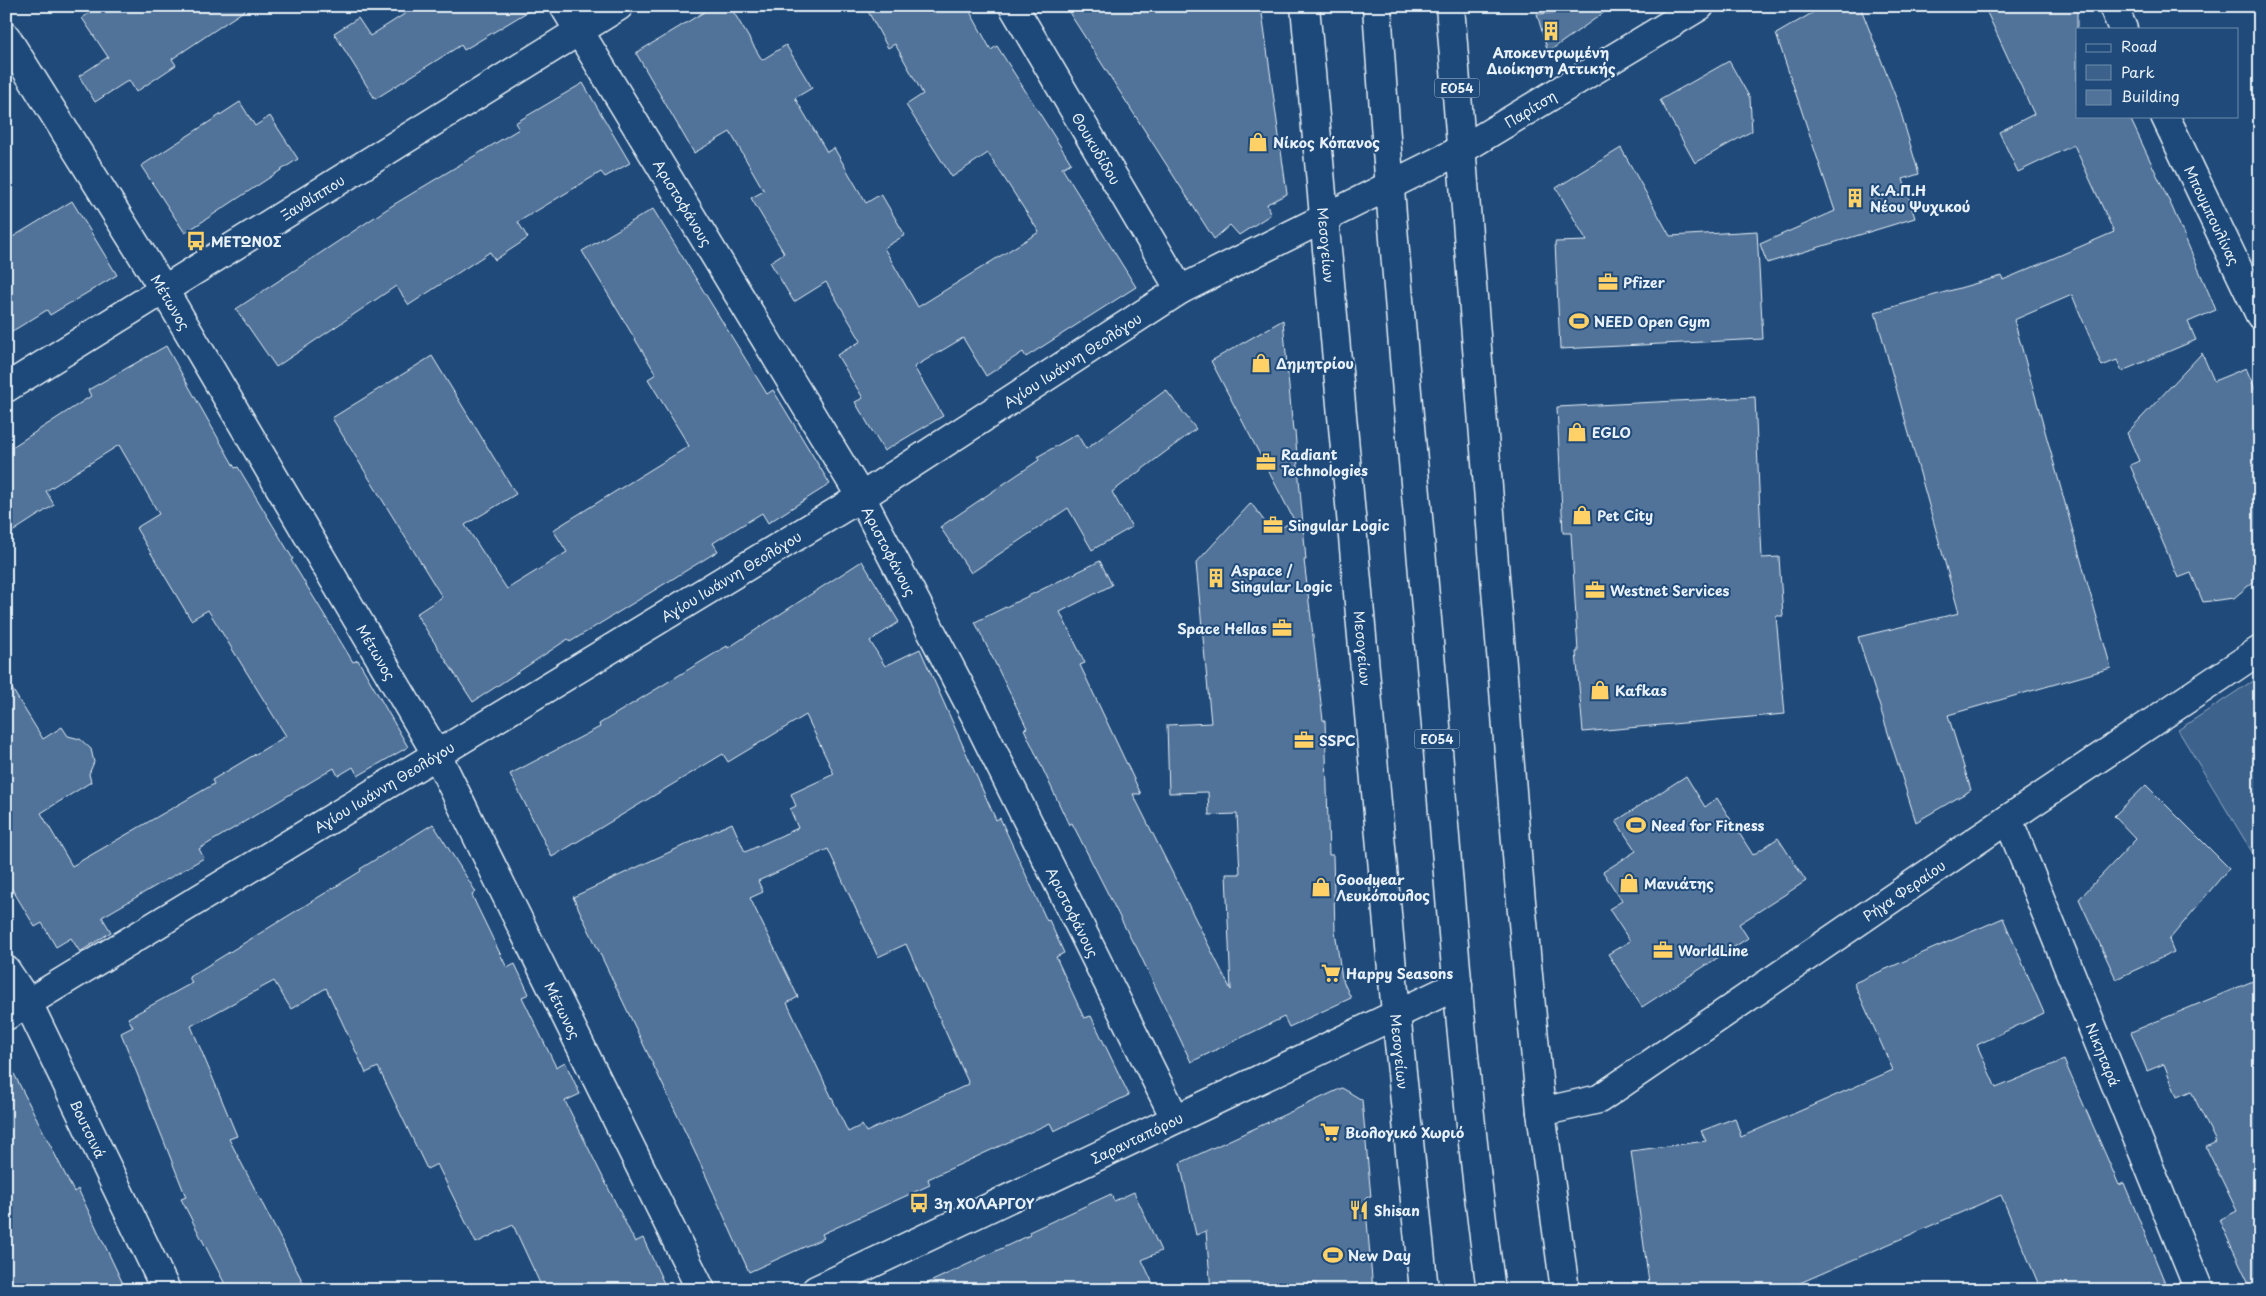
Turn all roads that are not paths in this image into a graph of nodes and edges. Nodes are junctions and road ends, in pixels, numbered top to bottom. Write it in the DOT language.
graph roads {
  1 [pos="564,6"];
  2 [pos="619,6"];
  3 [pos="1013,6"];
  4 [pos="1305,6"];
  5 [pos="1378,6"];
  6 [pos="1450,6"];
  7 [pos="1700,6"];
  8 [pos="2113,6"];
  9 [pos="2123,28"];
  10 [pos="579,31"];
  11 [pos="6,37"];
  12 [pos="2166,118"];
  13 [pos="1463,149"];
  14 [pos="1389,187"];
  15 [pos="1322,219"];
  16 [pos="164,290"];
  17 [pos="1180,290"];
  18 [pos="2260,315"];
  19 [pos="6,388"];
  20 [pos="861,497"];
  21 [pos="2260,650"];
  22 [pos="437,755"];
  23 [pos="2008,819"];
  24 [pos="6,970"];
  25 [pos="1458,985"];
  26 [pos="17,1010"];
  27 [pos="1396,1013"];
  28 [pos="1541,1112"];
  29 [pos="1174,1118"];
  30 [pos="166,1290"];
  31 [pos="701,1290"];
  32 [pos="816,1290"];
  33 [pos="1424,1290"];
  34 [pos="1491,1290"];
  35 [pos="1565,1290"];
  36 [pos="2199,1290"];
  1 -- 10 [label="street, Αριστοφάνους"];
  2 -- 10 [label="street, Ξανθίππου"];
  3 -- 17 [label="street, Θουκυδίδου"];
  4 -- 15 [label="street, Μεσογείων"];
  5 -- 14 [label="street, ΕΟ54"];
  6 -- 13 [label="street, ΕΟ54"];
  7 -- 13 [label="street, Παρίτση"];
  8 -- 9 [label="street"];
  10 -- 16 [label="street, Ξανθίππου"];
  10 -- 20 [label="street, Αριστοφάνους"];
  11 -- 16 [label="street, Μέτωνος"];
  12 -- 18 [label="street, Μπουμπουλίνας"];
  13 -- 14 [label="street, Αγίου Ιωάννη Θεολόγου"];
  13 -- 28 [label="street, ΕΟ54"];
  14 -- 15 [label="street, Αγίου Ιωάννη Θεολόγου"];
  14 -- 25 [label="street, ΕΟ54"];
  15 -- 17 [label="street, Αγίου Ιωάννη Θεολόγου"];
  15 -- 27 [label="street, Μεσογείων"];
  16 -- 19 [label="street, Ξανθίππου"];
  16 -- 22 [label="street, Μέτωνος"];
  17 -- 20 [label="street, Αγίου Ιωάννη Θεολόγου"];
  20 -- 22 [label="street, Αγίου Ιωάννη Θεολόγου"];
  20 -- 29 [label="street, Αριστοφάνους"];
  21 -- 23 [label="street, Ρήγα Φεραίου"];
  22 -- 26 [label="street, Αγίου Ιωάννη Θεολόγου"];
  22 -- 31 [label="street, Μέτωνος"];
  23 -- 28 [label="street, Ρήγα Φεραίου"];
  23 -- 36 [label="street, Νικηταρά"];
  24 -- 26 [label="street, Βουτσινά"];
  25 -- 27 [label="street, Σαρανταπόρου"];
  25 -- 34 [label="street, ΕΟ54"];
  26 -- 30 [label="street, Βουτσινά"];
  27 -- 29 [label="street, Σαρανταπόρου"];
  27 -- 33 [label="street, Μεσογείων"];
  28 -- 35 [label="street, ΕΟ54"];
  29 -- 32 [label="street, Σαρανταπόρου"];
}
